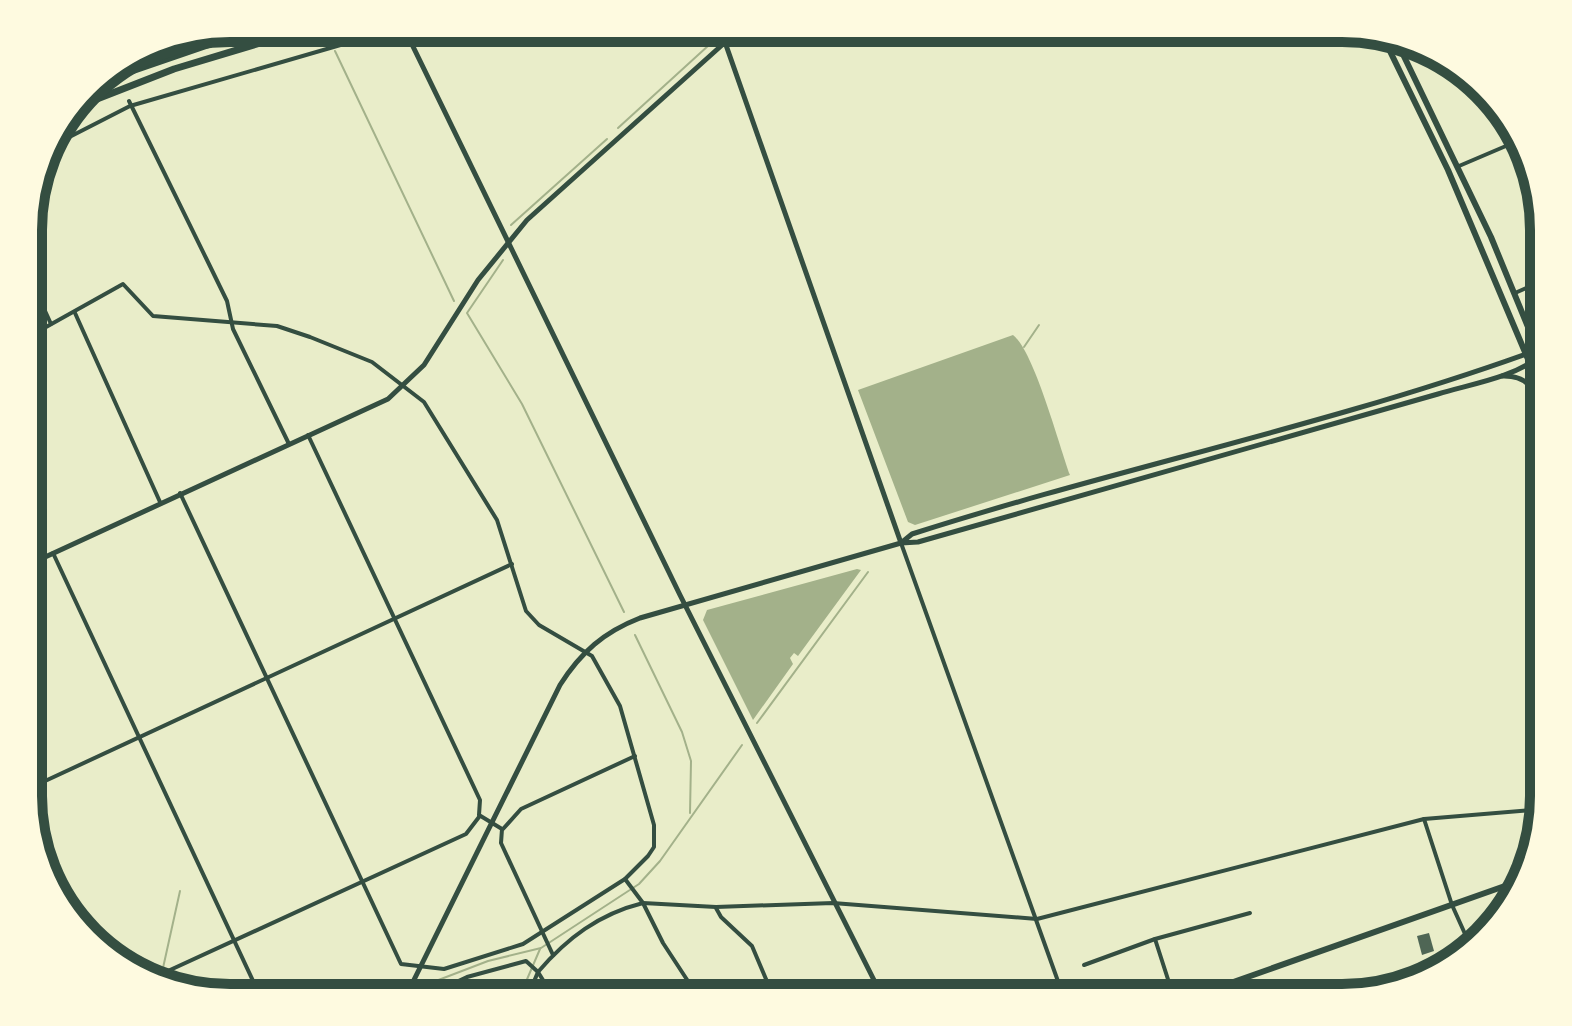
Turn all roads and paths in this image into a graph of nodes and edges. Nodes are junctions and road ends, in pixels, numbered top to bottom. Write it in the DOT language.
graph roads {
  1 [pos="264,42"];
  2 [pos="351,42"];
  3 [pos="408,42"];
  4 [pos="725,43"];
  5 [pos="212,44"];
  6 [pos="1389,49"];
  7 [pos="1402,52"];
  8 [pos="129,72"];
  9 [pos="95,100"];
  10 [pos="130,104"];
  11 [pos="66,138"];
  12 [pos="1509,145"];
  13 [pos="1459,166"];
  14 [pos="507,241"];
  15 [pos="1530,286"];
  16 [pos="1515,293"];
  17 [pos="42,304"];
  18 [pos="75,313"];
  19 [pos="234,321"];
  20 [pos="51,324"];
  21 [pos="42,329"];
  22 [pos="1530,331"];
  23 [pos="1526,354"];
  24 [pos="1530,355"];
  25 [pos="1530,364"];
  26 [pos="1498,376"];
  27 [pos="403,385"];
  28 [pos="1530,385"];
  29 [pos="308,435"];
  30 [pos="288,442"];
  31 [pos="180,493"];
  32 [pos="160,502"];
  33 [pos="901,543"];
  34 [pos="53,553"];
  35 [pos="42,558"];
  36 [pos="512,564"];
  37 [pos="685,605"];
  38 [pos="394,620"];
  39 [pos="584,651"];
  40 [pos="267,679"];
  41 [pos="141,737"];
  42 [pos="635,756"];
  43 [pos="42,782"];
  44 [pos="1530,810"];
  45 [pos="480,817"];
  46 [pos="1424,819"];
  47 [pos="491,824"];
  48 [pos="502,829"];
  49 [pos="626,881"];
  50 [pos="362,883"];
  51 [pos="1507,885"];
  52 [pos="643,903"];
  53 [pos="833,903"];
  54 [pos="1452,905"];
  55 [pos="716,907"];
  56 [pos="1250,913"];
  57 [pos="1037,919"];
  58 [pos="542,935"];
  59 [pos="1466,936"];
  60 [pos="1155,939"];
  61 [pos="235,943"];
  62 [pos="551,953"];
  63 [pos="422,965"];
  64 [pos="1084,965"];
  65 [pos="166,972"];
  66 [pos="537,972"];
  67 [pos="254,984"];
  68 [pos="412,984"];
  69 [pos="452,984"];
  70 [pos="532,984"];
  71 [pos="545,984"];
  72 [pos="690,984"];
  73 [pos="768,984"];
  74 [pos="876,984"];
  75 [pos="1059,984"];
  76 [pos="1169,984"];
  77 [pos="1228,984"];
  1 -- 9 [label="highway"];
  2 -- 10 [label="street"];
  3 -- 14 [label="street"];
  4 -- 14 [label="street"];
  4 -- 33 [label="street"];
  5 -- 8 [label="highway"];
  6 -- 23 [label="main road"];
  7 -- 13 [label="main road"];
  10 -- 11 [label="street"];
  10 -- 19 [label="street"];
  12 -- 13 [label="street"];
  13 -- 16 [label="main road"];
  14 -- 27 [label="street"];
  14 -- 37 [label="street"];
  15 -- 16 [label="street"];
  16 -- 22 [label="main road"];
  17 -- 20 [label="street"];
  18 -- 19 [label="street"];
  18 -- 20 [label="street"];
  18 -- 32 [label="street"];
  19 -- 27 [label="street"];
  19 -- 30 [label="street"];
  20 -- 21 [label="street"];
  23 -- 24 [label="street"];
  23 -- 25 [label="main road"];
  23 -- 33 [label="street"];
  25 -- 26 [label="street"];
  26 -- 28 [label="street"];
  26 -- 33 [label="street"];
  27 -- 29 [label="street"];
  27 -- 36 [label="street"];
  29 -- 30 [label="street"];
  29 -- 38 [label="street"];
  30 -- 31 [label="street"];
  31 -- 32 [label="street"];
  31 -- 40 [label="street"];
  32 -- 34 [label="street"];
  33 -- 37 [label="street"];
  33 -- 57 [label="street"];
  34 -- 35 [label="street"];
  34 -- 41 [label="street"];
  36 -- 38 [label="street"];
  36 -- 39 [label="street"];
  37 -- 39 [label="street"];
  37 -- 53 [label="street"];
  38 -- 40 [label="street"];
  38 -- 45 [label="street"];
  39 -- 42 [label="street"];
  39 -- 47 [label="street"];
  40 -- 41 [label="street"];
  40 -- 50 [label="street"];
  41 -- 43 [label="street"];
  41 -- 61 [label="street"];
  42 -- 48 [label="street"];
  42 -- 49 [label="street"];
  44 -- 46 [label="street"];
  45 -- 47 [label="street"];
  45 -- 50 [label="street"];
  46 -- 54 [label="street"];
  46 -- 57 [label="street"];
  47 -- 48 [label="street"];
  47 -- 63 [label="street"];
  48 -- 58 [label="street"];
  49 -- 52 [label="street"];
  49 -- 58 [label="street"];
  50 -- 61 [label="street"];
  50 -- 63 [label="street"];
  51 -- 54 [label="main road"];
  52 -- 55 [label="street"];
  52 -- 62 [label="street"];
  52 -- 72 [label="street"];
  53 -- 55 [label="street"];
  53 -- 57 [label="street"];
  53 -- 74 [label="street"];
  54 -- 59 [label="street"];
  54 -- 77 [label="main road"];
  55 -- 73 [label="street"];
  56 -- 60 [label="street"];
  57 -- 75 [label="street"];
  58 -- 62 [label="street"];
  58 -- 63 [label="street"];
  60 -- 64 [label="street"];
  60 -- 76 [label="street"];
  61 -- 65 [label="street"];
  61 -- 67 [label="street"];
  62 -- 66 [label="street"];
  63 -- 68 [label="street"];
  66 -- 69 [label="street"];
  66 -- 70 [label="street"];
  66 -- 71 [label="street"];
}
